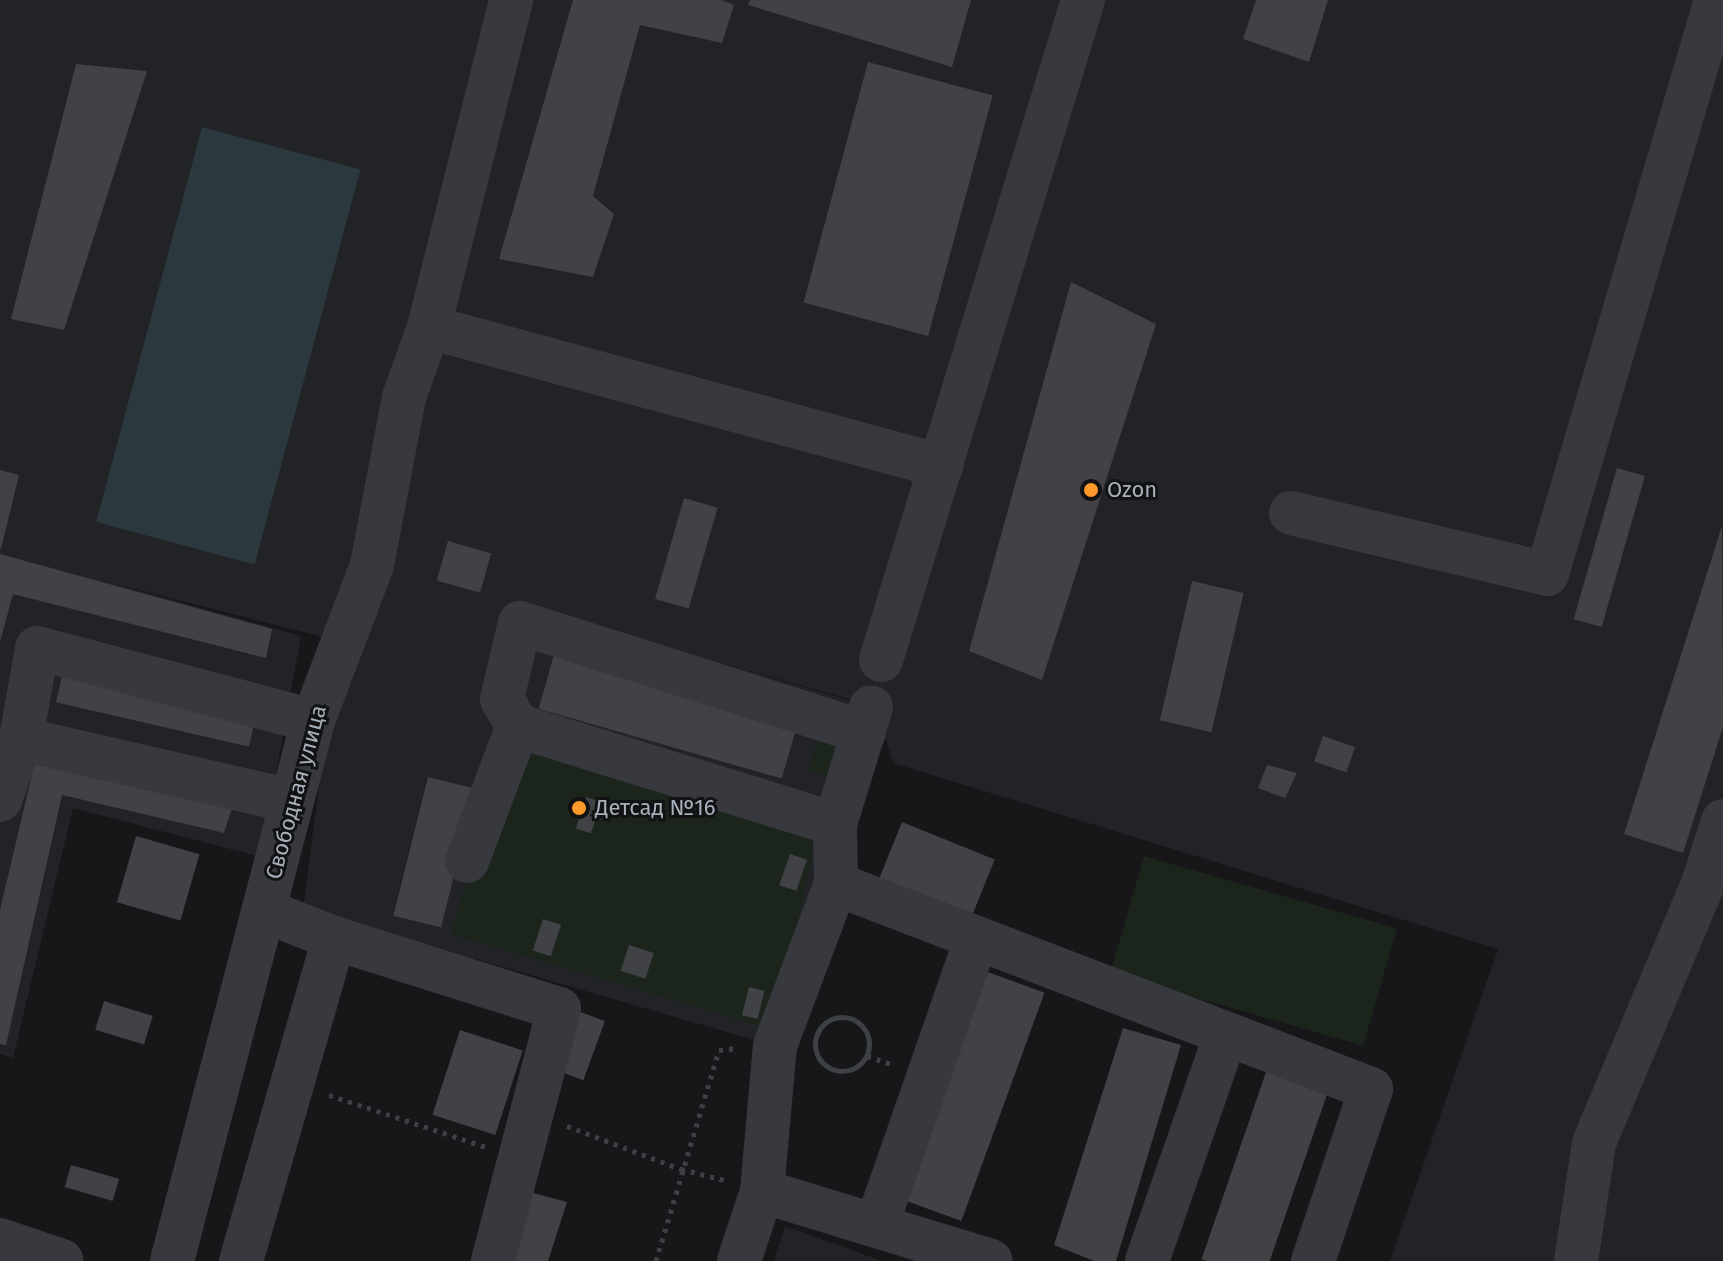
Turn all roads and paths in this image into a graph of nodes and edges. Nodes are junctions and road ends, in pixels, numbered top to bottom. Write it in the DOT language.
graph roads {
  1 [pos="511,0"];
  2 [pos="1083,0"];
  3 [pos="1716,0"];
  4 [pos="429,327"];
  5 [pos="941,466"];
  6 [pos="1291,513"];
  7 [pos="881,660"];
  8 [pos="313,721"];
  9 [pos="518,726"];
  10 [pos="21,739"];
  11 [pos="0,800"];
  12 [pos="291,801"];
  13 [pos="1723,821"];
  14 [pos="835,824"];
  15 [pos="467,861"];
  16 [pos="836,884"];
  17 [pos="265,911"];
  18 [pos="334,938"];
  19 [pos="976,940"];
  20 [pos="1226,1034"];
  21 [pos="867,1056"];
  22 [pos="290,1083"];
  23 [pos="533,1114"];
  24 [pos="521,1159"];
  25 [pos="762,1191"];
  26 [pos="877,1224"];
  27 [pos="0,1240"];
  28 [pos="62,1261"];
  29 [pos="172,1261"];
  30 [pos="241,1261"];
  31 [pos="493,1261"];
  32 [pos="739,1261"];
  33 [pos="991,1261"];
  34 [pos="1147,1261"];
  35 [pos="1313,1261"];
  36 [pos="1576,1261"];
  1 -- 4 [label="street, Свободная улица"];
  2 -- 5 [label="street"];
  3 -- 6 [label="street"];
  4 -- 5 [label="street"];
  4 -- 8 [label="street, Свободная улица"];
  5 -- 7 [label="street"];
  8 -- 10 [label="street"];
  8 -- 12 [label="street, Свободная улица"];
  9 -- 14 [label="street"];
  9 -- 14 [label="street"];
  9 -- 15 [label="street"];
  10 -- 11 [label="street"];
  10 -- 12 [label="street"];
  12 -- 17 [label="street, Свободная улица"];
  13 -- 36 [label="street"];
  14 -- 16 [label="street"];
  16 -- 19 [label="street"];
  16 -- 25 [label="street"];
  17 -- 18 [label="street"];
  17 -- 29 [label="street, Свободная улица"];
  18 -- 22 [label="street"];
  18 -- 23 [label="street"];
  19 -- 20 [label="street"];
  19 -- 26 [label="street"];
  20 -- 34 [label="street"];
  20 -- 35 [label="street"];
  21 -- 21 [label="path"];
  22 -- 24 [label="path"];
  22 -- 30 [label="street"];
  23 -- 24 [label="street"];
  23 -- 25 [label="path"];
  24 -- 31 [label="street"];
  25 -- 26 [label="street"];
  25 -- 32 [label="street"];
  26 -- 33 [label="street"];
  27 -- 28 [label="street"];
}
